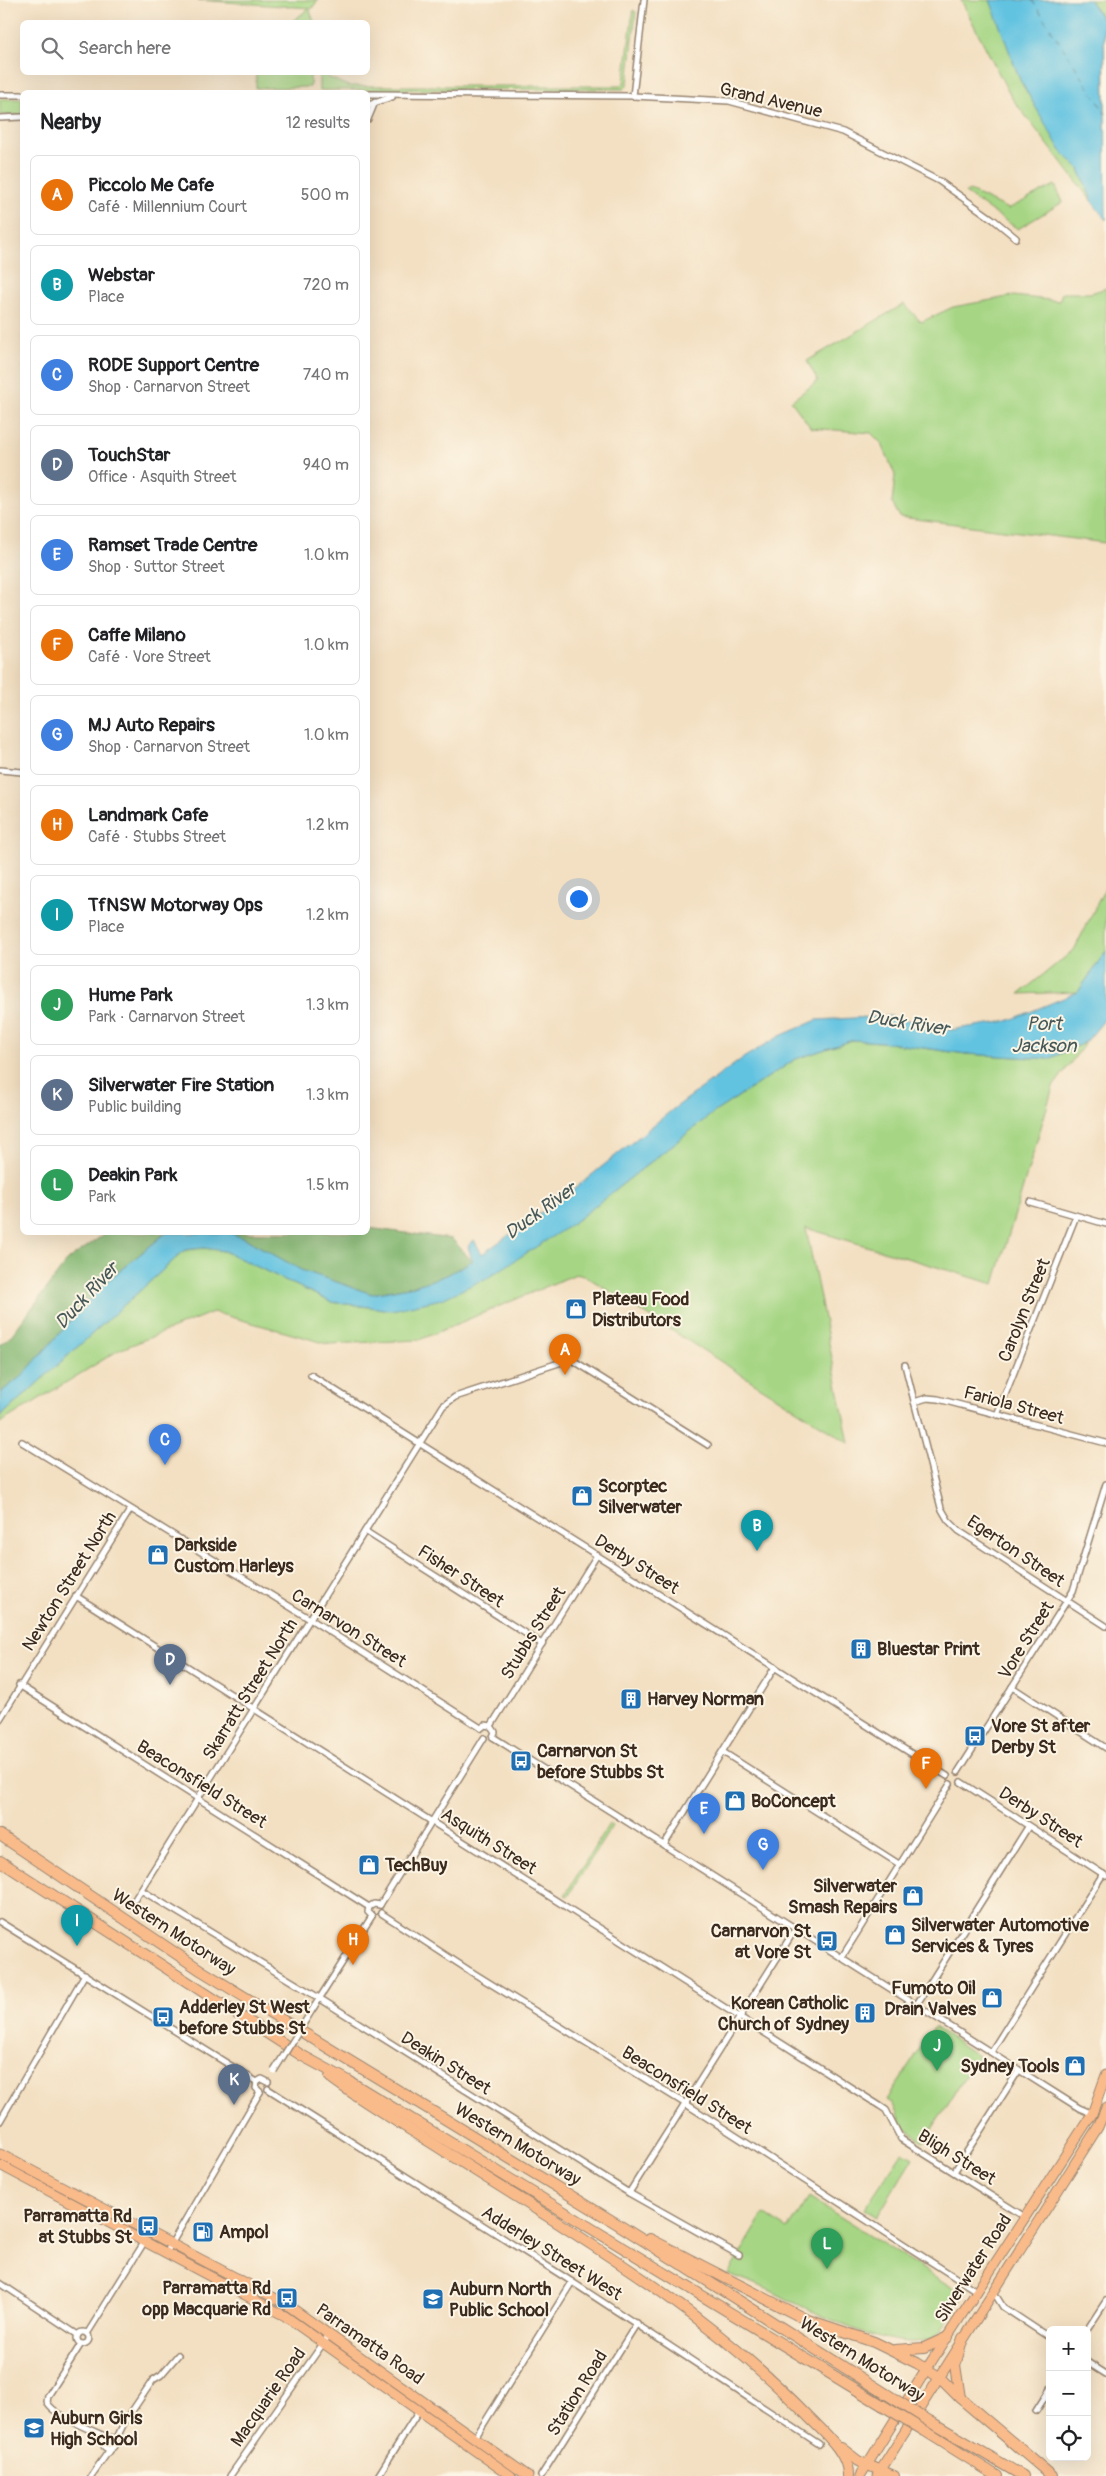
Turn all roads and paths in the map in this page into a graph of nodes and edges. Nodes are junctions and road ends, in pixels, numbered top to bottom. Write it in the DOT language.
graph roads {
  1 [pos="644,0"];
  2 [pos="370,94"];
  3 [pos="20,95"];
  4 [pos="400,95"];
  5 [pos="0,96"];
  6 [pos="632,96"];
  7 [pos="378,101"];
  8 [pos="370,104"];
  9 [pos="370,112"];
  10 [pos="20,117"];
  11 [pos="0,118"];
  12 [pos="1016,238"];
  13 [pos="0,770"];
  14 [pos="20,772"];
  15 [pos="1030,1202"];
  16 [pos="1076,1216"];
  17 [pos="1106,1224"];
  18 [pos="904,1365"];
  19 [pos="311,1375"];
  20 [pos="914,1402"];
  21 [pos="997,1415"];
  22 [pos="22,1442"];
  23 [pos="420,1443"];
  24 [pos="1106,1443"];
  25 [pos="708,1445"];
  26 [pos="1106,1484"];
  27 [pos="130,1510"];
  28 [pos="365,1531"];
  29 [pos="598,1555"];
  30 [pos="76,1596"];
  31 [pos="1066,1601"];
  32 [pos="310,1619"];
  33 [pos="1106,1626"];
  34 [pos="542,1644"];
  35 [pos="775,1667"];
  36 [pos="20,1685"];
  37 [pos="1012,1688"];
  38 [pos="254,1709"];
  39 [pos="0,1719"];
  40 [pos="492,1726"];
  41 [pos="481,1728"];
  42 [pos="492,1737"];
  43 [pos="484,1738"];
  44 [pos="1106,1748"];
  45 [pos="723,1752"];
  46 [pos="958,1772"];
  47 [pos="948,1776"];
  48 [pos="961,1782"];
  49 [pos="950,1784"];
  50 [pos="198,1798"];
  51 [pos="431,1820"];
  52 [pos="1028,1827"];
  53 [pos="0,1835"];
  54 [pos="664,1845"];
  55 [pos="0,1861"];
  56 [pos="899,1864"];
  57 [pos="1104,1875"];
  58 [pos="141,1890"];
  59 [pos="135,1899"];
  60 [pos="380,1905"];
  61 [pos="369,1907"];
  62 [pos="381,1913"];
  63 [pos="372,1916"];
  64 [pos="0,1922"];
  65 [pos="796,1928"];
  66 [pos="842,1957"];
  67 [pos="85,1974"];
  68 [pos="319,1998"];
  69 [pos="917,2004"];
  70 [pos="741,2017"];
  71 [pos="991,2052"];
  72 [pos="302,2055"];
  73 [pos="1019,2070"];
  74 [pos="1106,2076"];
  75 [pos="257,2082"];
  76 [pos="268,2082"];
  77 [pos="268,2089"];
  78 [pos="260,2092"];
  79 [pos="686,2104"];
  80 [pos="886,2110"];
  81 [pos="1092,2114"];
  82 [pos="1105,2114"];
  83 [pos="0,2121"];
  84 [pos="0,2154"];
  85 [pos="0,2165"];
  86 [pos="954,2172"];
  87 [pos="628,2193"];
  88 [pos="1025,2217"];
  89 [pos="619,2225"];
  90 [pos="145,2241"];
  91 [pos="171,2244"];
  92 [pos="166,2253"];
  93 [pos="739,2255"];
  94 [pos="572,2282"];
  95 [pos="0,2283"];
  96 [pos="993,2291"];
  97 [pos="978,2292"];
  98 [pos="1106,2301"];
  99 [pos="637,2324"];
  100 [pos="1090,2326"];
  101 [pos="87,2334"];
  102 [pos="78,2335"];
  103 [pos="1046,2335"];
  104 [pos="948,2337"];
  105 [pos="963,2338"];
  106 [pos="326,2339"];
  107 [pos="81,2344"];
  108 [pos="894,2350"];
  109 [pos="178,2354"];
  110 [pos="1091,2365"];
  111 [pos="927,2369"];
  112 [pos="1106,2374"];
  113 [pos="939,2377"];
  114 [pos="1046,2395"];
  115 [pos="960,2398"];
  116 [pos="420,2411"];
  117 [pos="1036,2411"];
  118 [pos="124,2423"];
  119 [pos="88,2430"];
  120 [pos="109,2437"];
  121 [pos="475,2438"];
  122 [pos="115,2442"];
  123 [pos="832,2442"];
  124 [pos="103,2444"];
  125 [pos="819,2444"];
  126 [pos="111,2448"];
  127 [pos="99,2462"];
  128 [pos="867,2465"];
  129 [pos="878,2473"];
  130 [pos="91,2476"];
  131 [pos="230,2476"];
  132 [pos="378,2476"];
  133 [pos="511,2476"];
  134 [pos="528,2476"];
  135 [pos="541,2476"];
  136 [pos="848,2476"];
  137 [pos="860,2476"];
  138 [pos="894,2476"];
  139 [pos="997,2476"];
  140 [pos="1023,2476"];
  141 [pos="1052,2476"];
  1 -- 6 [label="street"];
  2 -- 4 [label="street, Grand Avenue"];
  3 -- 5 [label="street"];
  4 -- 6 [label="street, Grand Avenue"];
  4 -- 7 [label="street, Grand Avenue"];
  6 -- 12 [label="street, Grand Avenue"];
  7 -- 8 [label="street, Grand Avenue"];
  7 -- 9 [label="street"];
  10 -- 11 [label="street"];
  13 -- 14 [label="street"];
  15 -- 16 [label="street"];
  16 -- 17 [label="street"];
  16 -- 21 [label="street, Carolyn Street"];
  18 -- 20 [label="street, Egerton Street"];
  19 -- 23 [label="street, Derby Street"];
  20 -- 21 [label="street, Fariola Street"];
  20 -- 31 [label="street, Egerton Street"];
  21 -- 24 [label="street, Fariola Street"];
  22 -- 27 [label="street, Carnarvon Street"];
  23 -- 25 [label="street, Skarratt Street North"];
  23 -- 28 [label="street, Skarratt Street North"];
  23 -- 29 [label="street, Derby Street"];
  26 -- 31 [label="street, Vore Street"];
  27 -- 30 [label="street, Newton Street North"];
  27 -- 32 [label="street, Carnarvon Street"];
  28 -- 32 [label="street, Skarratt Street North"];
  28 -- 34 [label="street, Fisher Street"];
  29 -- 34 [label="street, Stubbs Street"];
  29 -- 35 [label="street, Derby Street"];
  30 -- 36 [label="street, Newton Street North"];
  30 -- 38 [label="street, Asquith Street"];
  31 -- 33 [label="street, Egerton Street"];
  31 -- 37 [label="street, Vore Street"];
  32 -- 38 [label="street, Skarratt Street North"];
  32 -- 41 [label="street, Carnarvon Street"];
  34 -- 40 [label="street, Stubbs Street"];
  35 -- 45 [label="street"];
  35 -- 47 [label="street, Derby Street"];
  36 -- 39 [label="street, Newton Street North"];
  36 -- 50 [label="street, Beaconsfield Street"];
  37 -- 44 [label="street"];
  37 -- 46 [label="street, Vore Street"];
  38 -- 50 [label="street, Skarratt Street North"];
  38 -- 51 [label="street, Asquith Street"];
  40 -- 41 [label="street"];
  40 -- 42 [label="street"];
  41 -- 43 [label="street"];
  42 -- 43 [label="street"];
  42 -- 54 [label="street"];
  43 -- 51 [label="street"];
  45 -- 54 [label="street"];
  45 -- 56 [label="street"];
  46 -- 47 [label="street"];
  46 -- 48 [label="street"];
  47 -- 49 [label="street"];
  48 -- 49 [label="street"];
  48 -- 52 [label="street, Derby Street"];
  49 -- 56 [label="street"];
  50 -- 58 [label="street, Skarratt Street North"];
  50 -- 61 [label="street, Beaconsfield Street"];
  51 -- 60 [label="street"];
  51 -- 70 [label="street, Asquith Street"];
  52 -- 57 [label="street, Derby Street"];
  52 -- 69 [label="street"];
  53 -- 89 [label="highway, Western Motorway"];
  54 -- 65 [label="street"];
  55 -- 72 [label="highway, Western Motorway"];
  56 -- 66 [label="street"];
  57 -- 71 [label="street"];
  58 -- 59 [label="street, Skarratt Street North"];
  58 -- 68 [label="street, Deakin Street"];
  60 -- 61 [label="street"];
  60 -- 62 [label="street"];
  61 -- 63 [label="street"];
  62 -- 63 [label="street"];
  62 -- 79 [label="street, Beaconsfield Street"];
  63 -- 68 [label="street"];
  64 -- 67 [label="street"];
  65 -- 66 [label="street"];
  65 -- 70 [label="street"];
  66 -- 69 [label="street"];
  67 -- 75 [label="street"];
  67 -- 83 [label="street"];
  68 -- 76 [label="street, bridge"];
  68 -- 87 [label="street, Deakin Street"];
  69 -- 71 [label="street"];
  70 -- 79 [label="street"];
  70 -- 80 [label="street, Asquith Street"];
  71 -- 73 [label="street"];
  72 -- 123 [label="highway"];
  72 -- 139 [label="highway, Western Motorway, bridge"];
  73 -- 81 [label="street"];
  73 -- 86 [label="street"];
  74 -- 81 [label="highway, Silverwater Road"];
  75 -- 76 [label="street"];
  75 -- 78 [label="street"];
  76 -- 77 [label="street"];
  77 -- 78 [label="street"];
  77 -- 94 [label="street, Adderley Street West"];
  78 -- 91 [label="street"];
  79 -- 87 [label="street"];
  79 -- 97 [label="street, Beaconsfield Street"];
  80 -- 86 [label="street, Bligh Street"];
  81 -- 82 [label="street"];
  81 -- 88 [label="highway, Silverwater Road"];
  82 -- 96 [label="highway, Silverwater Road"];
  84 -- 91 [label="highway, Parramatta Road"];
  85 -- 90 [label="highway, Parramatta Road"];
  86 -- 88 [label="street, Bligh Street"];
  87 -- 93 [label="street, Deakin Street"];
  88 -- 97 [label="highway, Silverwater Road"];
  89 -- 108 [label="highway"];
  89 -- 140 [label="highway, Western Motorway, bridge"];
  90 -- 92 [label="highway, Parramatta Road"];
  90 -- 101 [label="street"];
  91 -- 92 [label="street"];
  91 -- 106 [label="highway, Parramatta Road"];
  92 -- 106 [label="highway, Parramatta Road"];
  94 -- 99 [label="street, Adderley Street West"];
  94 -- 121 [label="street"];
  95 -- 102 [label="street"];
  96 -- 103 [label="street"];
  96 -- 105 [label="highway, Silverwater Road"];
  97 -- 104 [label="highway, Silverwater Road"];
  98 -- 100 [label="street"];
  99 -- 125 [label="street, Adderley Street West"];
  99 -- 135 [label="street, Station Road"];
  101 -- 102 [label="street"];
  101 -- 107 [label="street"];
  102 -- 107 [label="street"];
  104 -- 108 [label="highway"];
  104 -- 111 [label="highway, Silverwater Road"];
  105 -- 113 [label="highway, Silverwater Road"];
  105 -- 115 [label="highway"];
  106 -- 116 [label="highway, Parramatta Road"];
  106 -- 121 [label="highway, Parramatta Road"];
  106 -- 131 [label="street, Macquarie Road"];
  107 -- 119 [label="street"];
  108 -- 111 [label="highway"];
  109 -- 118 [label="street"];
  110 -- 112 [label="street"];
  111 -- 113 [label="highway"];
  111 -- 128 [label="highway, Silverwater Road"];
  113 -- 115 [label="highway"];
  113 -- 129 [label="highway, Silverwater Road"];
  114 -- 117 [label="street"];
  115 -- 141 [label="highway"];
  116 -- 132 [label="street"];
  116 -- 133 [label="highway, Parramatta Road"];
  118 -- 120 [label="street"];
  118 -- 122 [label="street"];
  119 -- 120 [label="street"];
  119 -- 124 [label="street"];
  120 -- 122 [label="street"];
  120 -- 124 [label="street"];
  121 -- 134 [label="highway, Parramatta Road"];
  122 -- 126 [label="street"];
  123 -- 128 [label="highway"];
  123 -- 136 [label="highway"];
  124 -- 126 [label="street"];
  124 -- 127 [label="street"];
  126 -- 127 [label="street"];
  127 -- 130 [label="street"];
  128 -- 129 [label="highway"];
  128 -- 137 [label="highway, Silverwater Road"];
  129 -- 138 [label="highway"];
}
